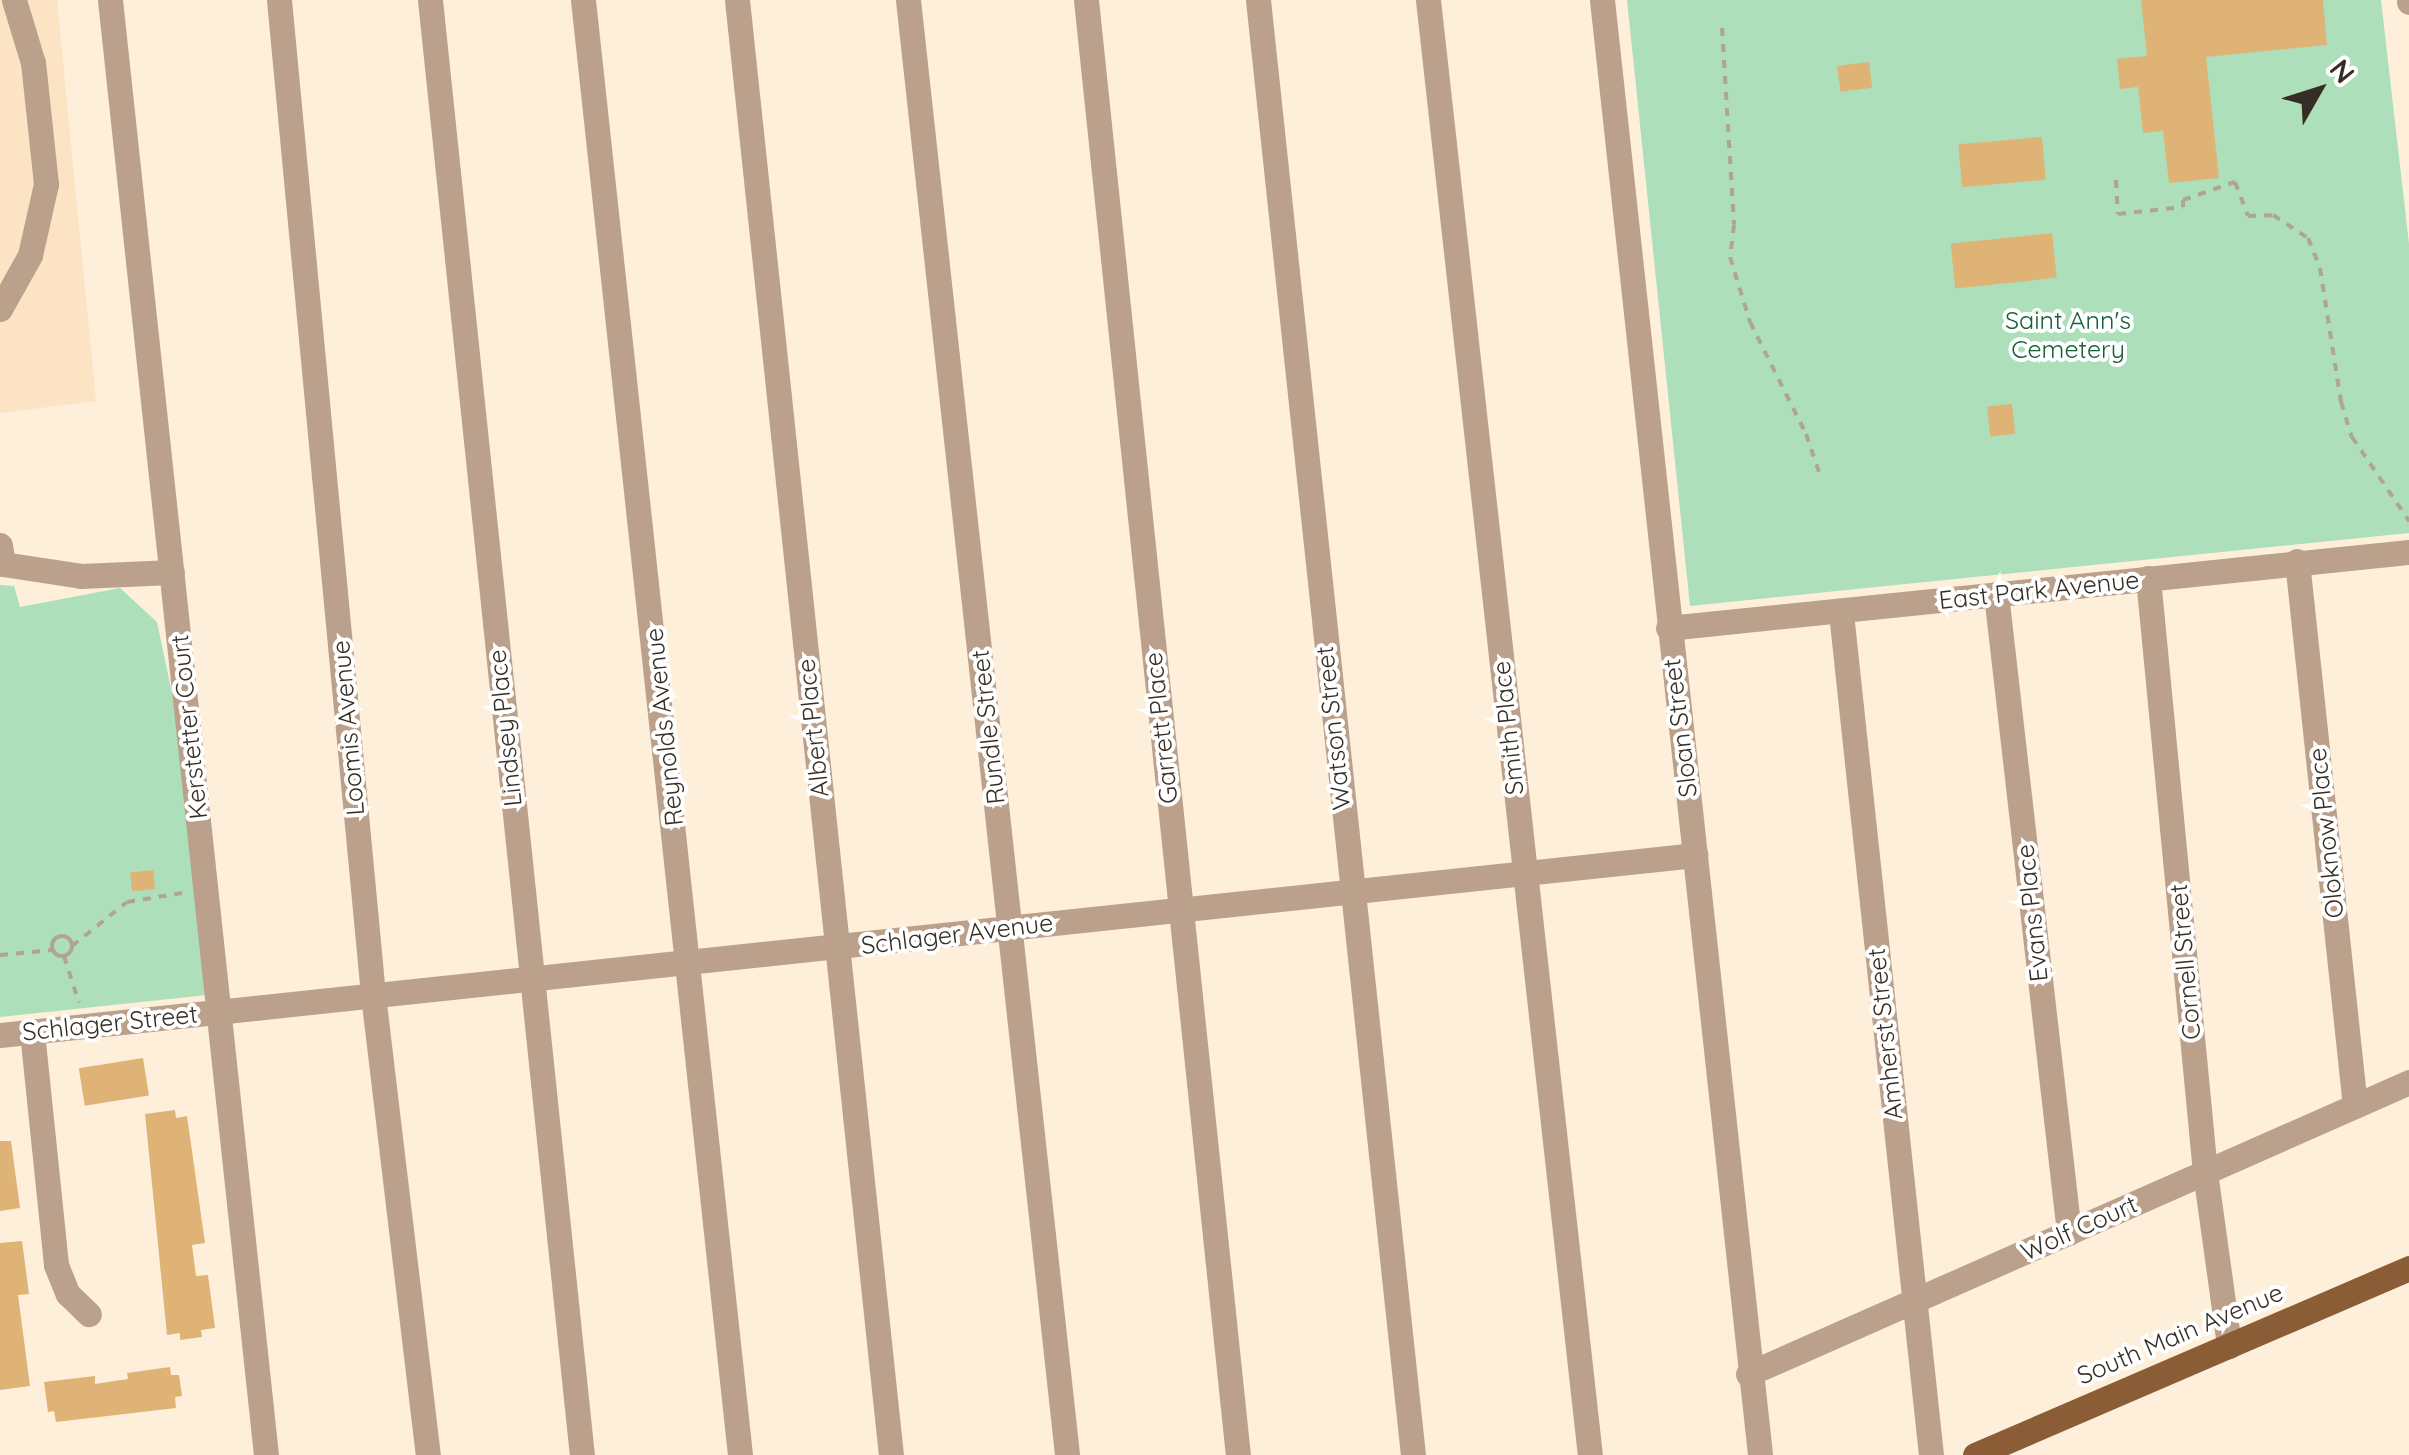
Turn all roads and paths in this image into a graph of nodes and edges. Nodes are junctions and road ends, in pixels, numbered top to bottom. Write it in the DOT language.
graph roads {
  1 [pos="14,0"];
  2 [pos="110,0"];
  3 [pos="279,0"];
  4 [pos="430,0"];
  5 [pos="583,0"];
  6 [pos="737,0"];
  7 [pos="908,0"];
  8 [pos="1086,0"];
  9 [pos="1258,0"];
  10 [pos="1428,0"];
  11 [pos="1602,0"];
  12 [pos="1722,28"];
  13 [pos="2116,180"];
  14 [pos="0,308"];
  15 [pos="1819,472"];
  16 [pos="2409,521"];
  17 [pos="0,545"];
  18 [pos="2409,552"];
  19 [pos="2296,561"];
  20 [pos="172,572"];
  21 [pos="2148,578"];
  22 [pos="1996,594"];
  23 [pos="1841,613"];
  24 [pos="1668,628"];
  25 [pos="1696,855"];
  26 [pos="1524,873"];
  27 [pos="206,889"];
  28 [pos="1350,894"];
  29 [pos="1180,909"];
  30 [pos="1010,927"];
  31 [pos="72,946"];
  32 [pos="836,949"];
  33 [pos="52,950"];
  34 [pos="0,955"];
  35 [pos="64,956"];
  36 [pos="690,959"];
  37 [pos="530,979"];
  38 [pos="373,995"];
  39 [pos="220,1011"];
  40 [pos="90,1026"];
  41 [pos="32,1032"];
  42 [pos="0,1035"];
  43 [pos="2409,1082"];
  44 [pos="2355,1106"];
  45 [pos="2205,1172"];
  46 [pos="2068,1233"];
  47 [pos="2409,1268"];
  48 [pos="1914,1301"];
  49 [pos="89,1314"];
  50 [pos="2229,1346"];
  51 [pos="1748,1374"];
  52 [pos="1982,1454"];
  53 [pos="266,1455"];
  54 [pos="428,1455"];
  55 [pos="582,1455"];
  56 [pos="740,1455"];
  57 [pos="891,1455"];
  58 [pos="1066,1455"];
  59 [pos="1238,1455"];
  60 [pos="1413,1455"];
  61 [pos="1590,1455"];
  62 [pos="1760,1455"];
  63 [pos="1931,1455"];
  1 -- 14 [label="street"];
  2 -- 20 [label="street, Kerstetter Court"];
  3 -- 38 [label="street, Loomis Avenue"];
  4 -- 37 [label="street, Lindsey Place"];
  5 -- 36 [label="street, Reynolds Avenue"];
  6 -- 32 [label="street, Albert Place"];
  7 -- 30 [label="street, Rundle Street"];
  8 -- 29 [label="street, Garrett Place"];
  9 -- 28 [label="street, Watson Street"];
  10 -- 26 [label="street, Smith Place"];
  11 -- 24 [label="street, Sloan Street"];
  12 -- 15 [label="path"];
  13 -- 16 [label="path"];
  17 -- 20 [label="street"];
  18 -- 19 [label="street, East Park Avenue"];
  19 -- 21 [label="street, East Park Avenue"];
  19 -- 44 [label="street, Oloknow Place"];
  20 -- 27 [label="street, Kerstetter Court"];
  21 -- 22 [label="street, East Park Avenue"];
  21 -- 45 [label="street, Cornell Street"];
  22 -- 23 [label="street, East Park Avenue"];
  22 -- 46 [label="street, Evans Place"];
  23 -- 24 [label="street, East Park Avenue"];
  23 -- 48 [label="street, Amherst Street"];
  24 -- 25 [label="street, Sloan Street"];
  25 -- 26 [label="street, Schlager Avenue"];
  25 -- 51 [label="street, Sloan Street"];
  26 -- 28 [label="street, Schlager Avenue"];
  26 -- 61 [label="street, Smith Place"];
  27 -- 31 [label="path"];
  27 -- 39 [label="street, Kerstetter Court"];
  28 -- 29 [label="street, Schlager Avenue"];
  28 -- 60 [label="street, Watson Street"];
  29 -- 30 [label="street, Schlager Avenue"];
  29 -- 59 [label="street, Garrett Place"];
  30 -- 32 [label="street, Schlager Avenue"];
  30 -- 58 [label="street, Rundle Street"];
  31 -- 33 [label="path"];
  31 -- 35 [label="path"];
  32 -- 36 [label="street, Schlager Avenue"];
  32 -- 57 [label="street, Albert Place"];
  33 -- 34 [label="path"];
  33 -- 35 [label="path"];
  35 -- 40 [label="path"];
  36 -- 37 [label="street, Schlager Avenue"];
  36 -- 56 [label="street, Reynolds Avenue"];
  37 -- 38 [label="street, Schlager Avenue"];
  37 -- 55 [label="street, Lindsey Place"];
  38 -- 39 [label="street, Schlager Avenue"];
  38 -- 54 [label="street, Loomis Avenue"];
  39 -- 40 [label="street, Schlager Street"];
  39 -- 53 [label="street, Kerstetter Court"];
  40 -- 41 [label="street, Schlager Street"];
  41 -- 42 [label="street, Schlager Street"];
  41 -- 49 [label="street"];
  43 -- 44 [label="street, Wolf Court"];
  44 -- 45 [label="street, Wolf Court"];
  45 -- 46 [label="street, Wolf Court"];
  45 -- 50 [label="street, Cornell Street"];
  46 -- 48 [label="street, Wolf Court"];
  47 -- 50 [label="main road, South Main Avenue"];
  48 -- 51 [label="street, Wolf Court"];
  48 -- 63 [label="street, Amherst Street"];
  50 -- 52 [label="main road, South Main Avenue"];
  51 -- 62 [label="street, Sloan Street"];
}
